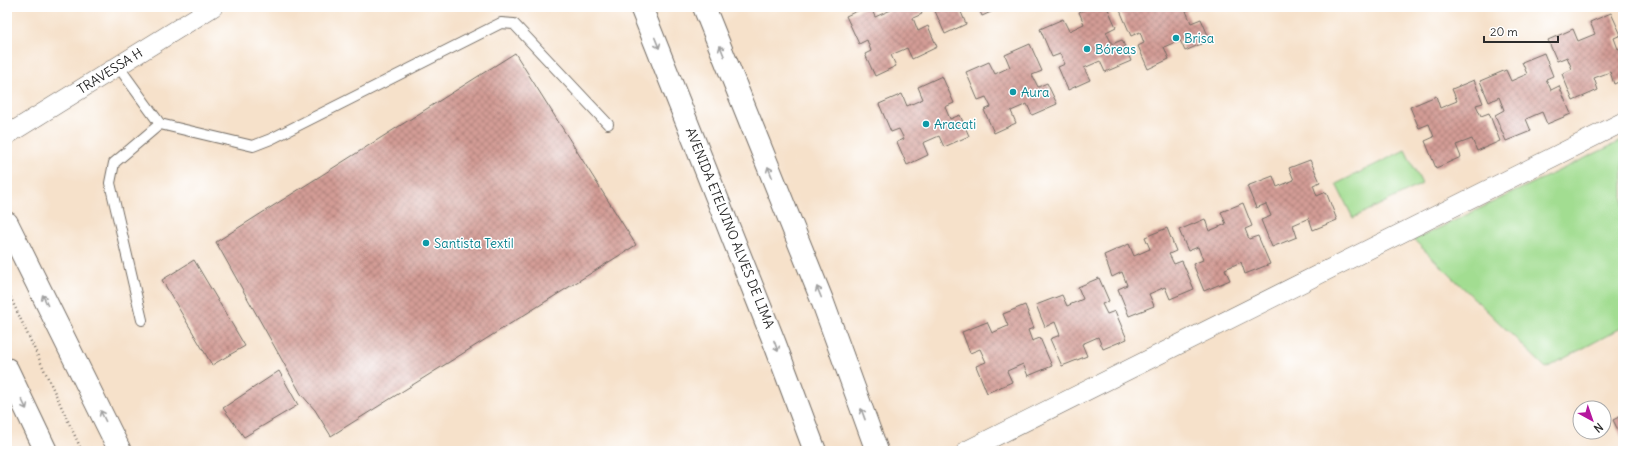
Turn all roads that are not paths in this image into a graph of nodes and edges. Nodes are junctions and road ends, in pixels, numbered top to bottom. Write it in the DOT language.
graph roads {
  1 [pos="213,7"];
  2 [pos="641,7"];
  3 [pos="704,7"];
  4 [pos="118,66"];
  5 [pos="1623,122"];
  6 [pos="160,124"];
  7 [pos="608,124"];
  8 [pos="7,136"];
  9 [pos="7,224"];
  10 [pos="142,320"];
  11 [pos="7,369"];
  12 [pos="46,451"];
  13 [pos="120,451"];
  14 [pos="815,451"];
  15 [pos="877,451"];
  16 [pos="966,451"];
  1 -- 4 [label="street, TRAVESSA H"];
  2 -- 14 [label="main road, AVENIDA ETELVINO ALVES DE LIMA, one-way"];
  15 -- 3 [label="main road, one-way"];
  4 -- 6 [label="lane"];
  4 -- 8 [label="street, TRAVESSA H"];
  5 -- 16 [label="street"];
  6 -- 7 [label="lane"];
  6 -- 10 [label="lane"];
  13 -- 9 [label="main road, one-way"];
  11 -- 12 [label="main road, one-way"];
}
